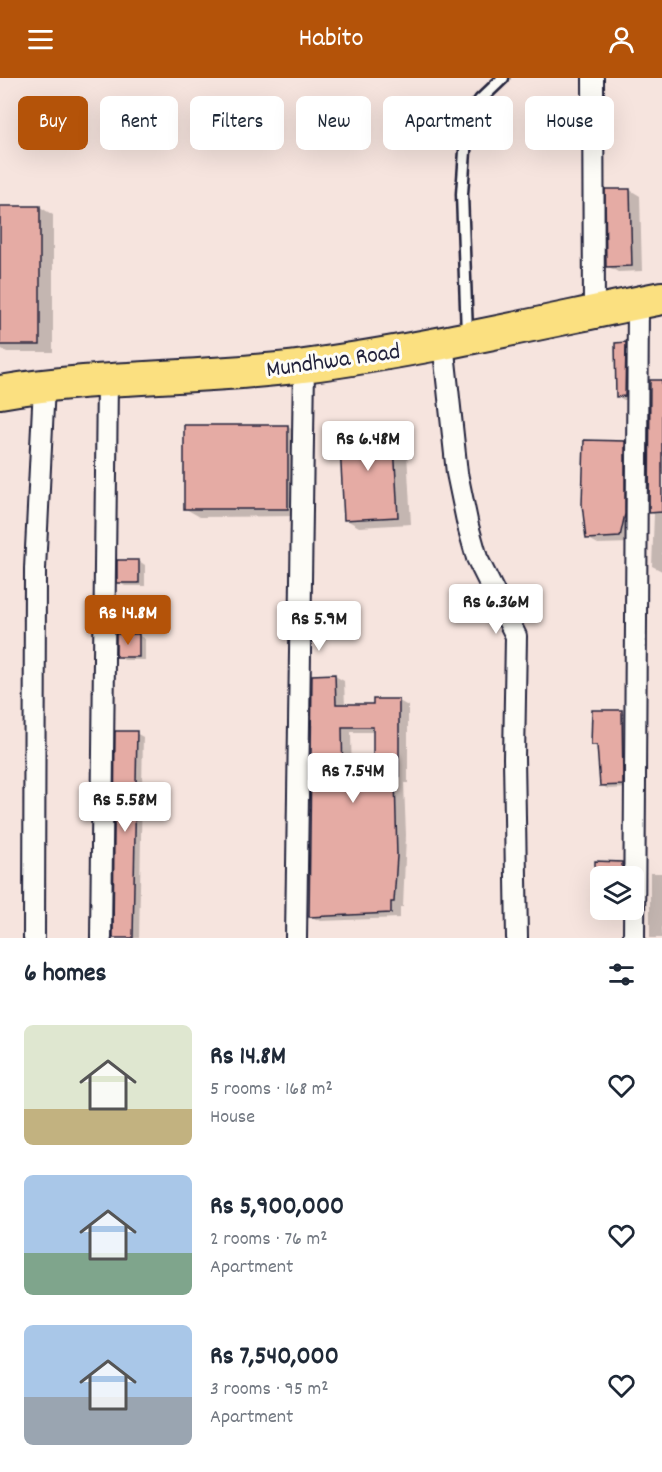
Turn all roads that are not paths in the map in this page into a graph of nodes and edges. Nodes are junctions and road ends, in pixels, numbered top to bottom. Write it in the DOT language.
graph roads {
  1 [pos="503,78"];
  2 [pos="592,78"];
  3 [pos="650,300"];
  4 [pos="594,312"];
  5 [pos="455,340"];
  6 [pos="304,366"];
  7 [pos="107,380"];
  8 [pos="44,386"];
  9 [pos="0,392"];
  10 [pos="34,938"];
  11 [pos="101,938"];
  12 [pos="296,938"];
  13 [pos="517,938"];
  14 [pos="634,938"];
  1 -- 5 [label="lane"];
  2 -- 4 [label="street"];
  3 -- 4 [label="main road, Mundhwa Road"];
  3 -- 14 [label="street"];
  4 -- 5 [label="main road, Mundhwa Road"];
  5 -- 6 [label="main road, Mundhwa Road"];
  5 -- 13 [label="street"];
  6 -- 7 [label="main road, Mundhwa Road"];
  6 -- 12 [label="street"];
  7 -- 8 [label="main road, Mundhwa Road"];
  7 -- 11 [label="street"];
  8 -- 9 [label="main road, Mundhwa Road"];
  8 -- 10 [label="street"];
}
